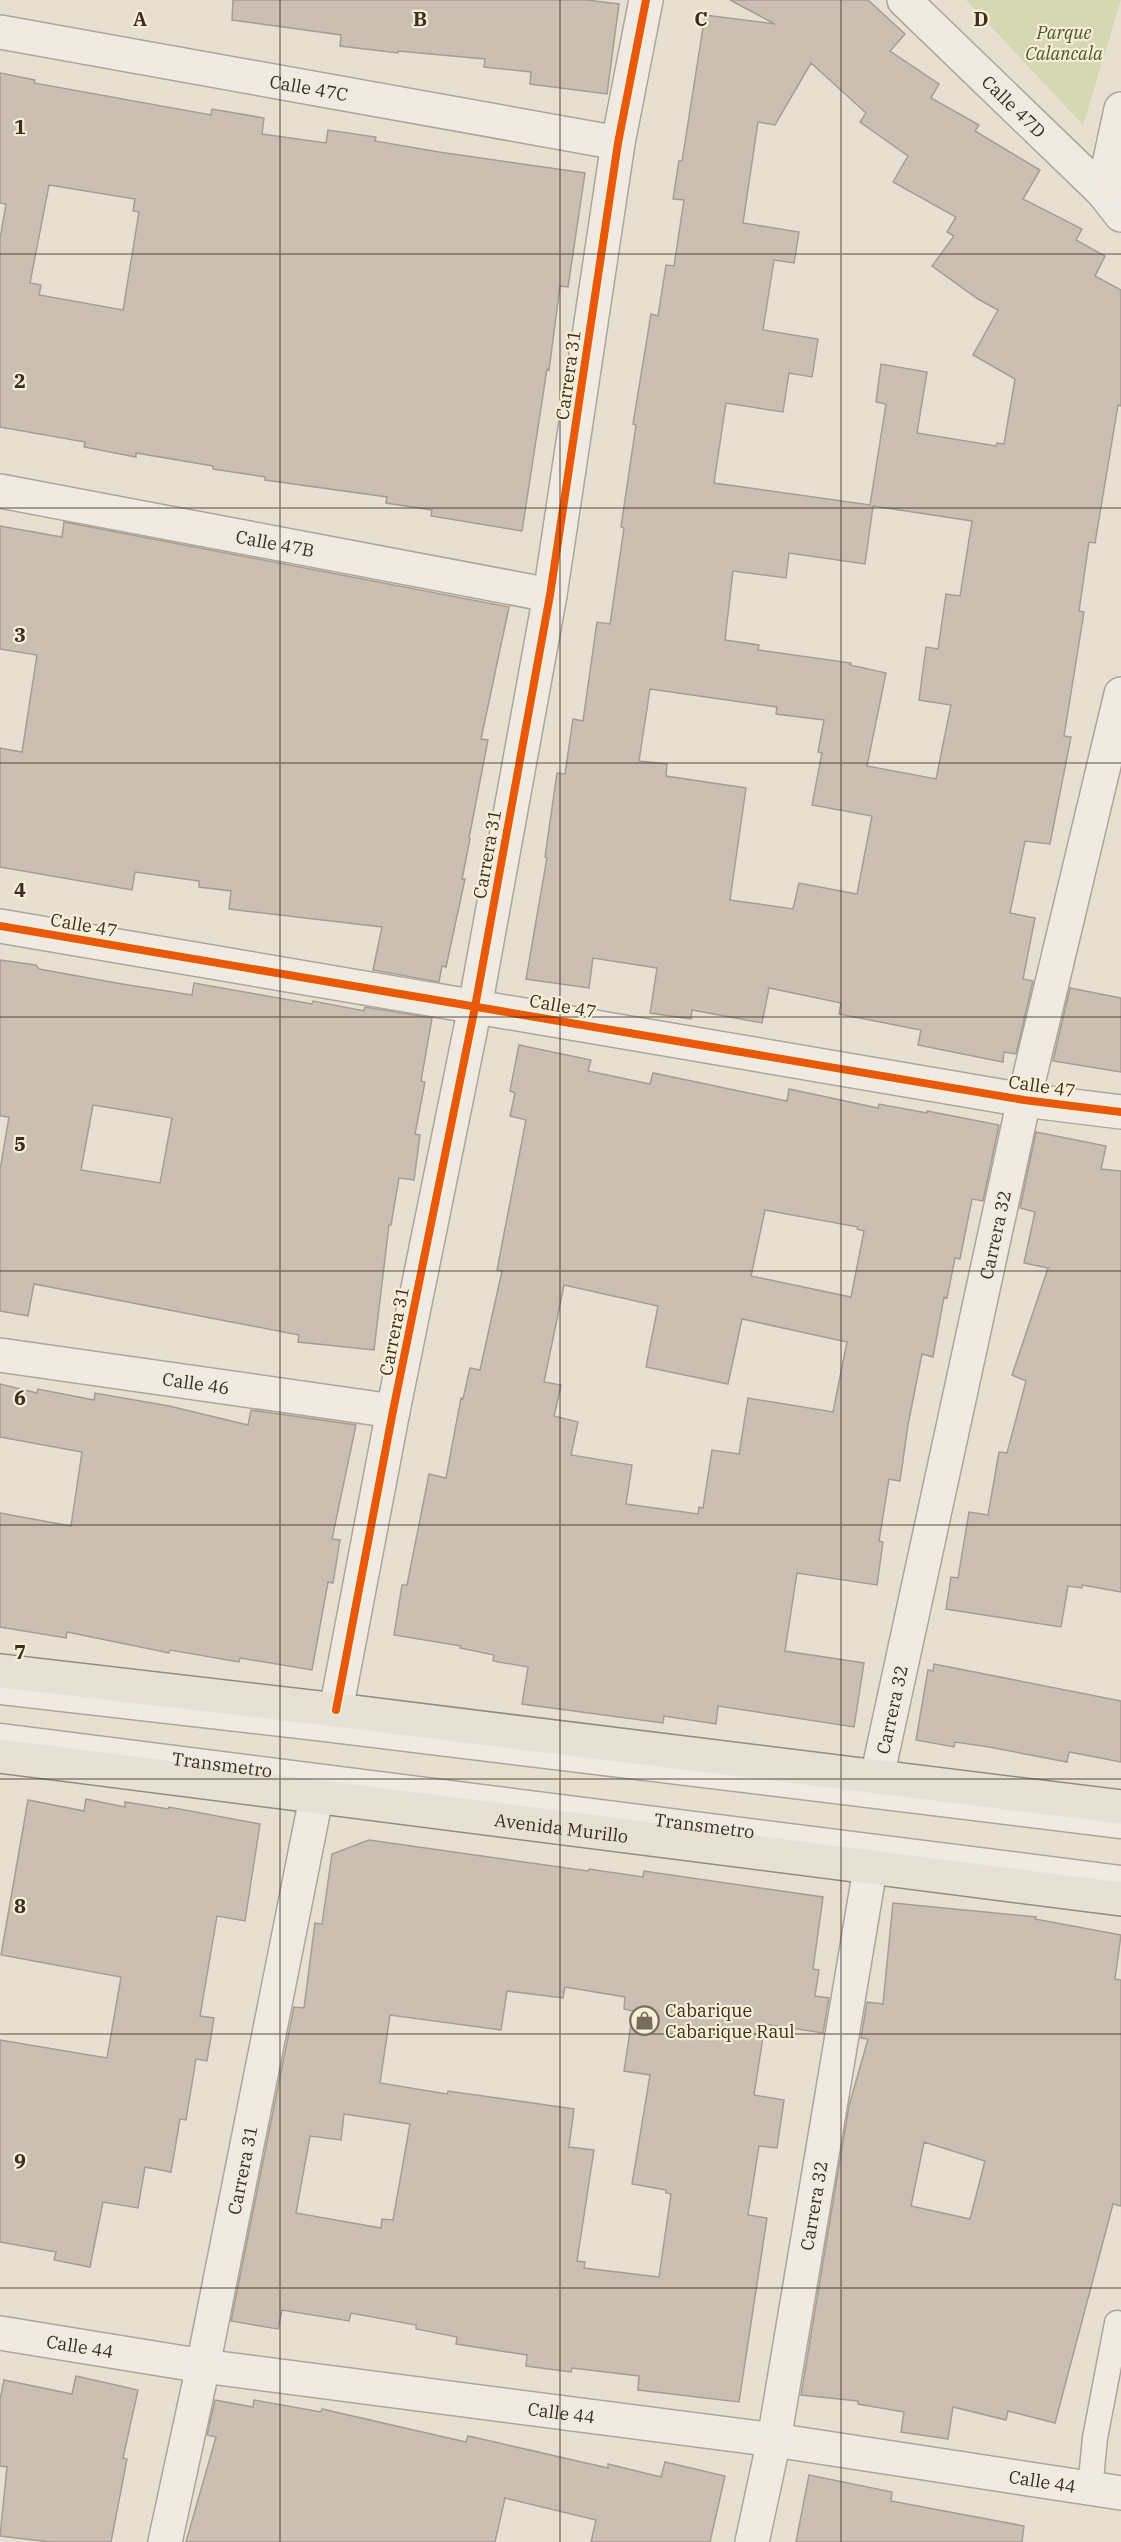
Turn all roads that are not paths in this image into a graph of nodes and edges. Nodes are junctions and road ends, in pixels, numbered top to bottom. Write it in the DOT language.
graph roads {
  1 [pos="646,0"];
  2 [pos="904,0"];
  3 [pos="0,32"];
  4 [pos="1121,109"];
  5 [pos="618,143"];
  6 [pos="1112,203"];
  7 [pos="0,491"];
  8 [pos="550,595"];
  9 [pos="1121,694"];
  10 [pos="0,926"];
  11 [pos="475,1006"];
  12 [pos="1024,1100"];
  13 [pos="1121,1112"];
  14 [pos="0,1355"];
  15 [pos="393,1411"];
  16 [pos="0,1671"];
  17 [pos="0,1692"];
  18 [pos="336,1710"];
  19 [pos="0,1736"];
  20 [pos="0,1756"];
  21 [pos="877,1777"];
  22 [pos="316,1798"];
  23 [pos="1121,1807"];
  24 [pos="1121,1826"];
  25 [pos="870,1869"];
  26 [pos="1121,1878"];
  27 [pos="1121,1899"];
  28 [pos="1117,2323"];
  29 [pos="1,2339"];
  30 [pos="203,2366"];
  31 [pos="774,2440"];
  32 [pos="1106,2491"];
  33 [pos="165,2542"];
  34 [pos="752,2542"];
  1 -- 5 [label="street, Carrera 31"];
  2 -- 6 [label="street, Calle 47D"];
  3 -- 5 [label="street, Calle 47C"];
  4 -- 6 [label="street"];
  5 -- 8 [label="street, Carrera 31"];
  7 -- 8 [label="street, Calle 47B"];
  8 -- 11 [label="street, Carrera 31"];
  9 -- 12 [label="street, Carrera 32"];
  10 -- 11 [label="street, Calle 47"];
  11 -- 12 [label="street, Calle 47"];
  11 -- 15 [label="street, Carrera 31"];
  12 -- 13 [label="street, Calle 47"];
  12 -- 21 [label="street, Carrera 32"];
  14 -- 15 [label="street, Calle 46"];
  15 -- 18 [label="street, Carrera 31"];
  16 -- 18 [label="main road"];
  17 -- 24 [label="lane"];
  18 -- 21 [label="main road"];
  19 -- 26 [label="lane, Transmetro"];
  20 -- 22 [label="main road, Avenida Murillo"];
  21 -- 23 [label="main road"];
  22 -- 25 [label="main road, Avenida Murillo"];
  22 -- 30 [label="street, Carrera 31"];
  25 -- 27 [label="main road, Avenida Murillo"];
  25 -- 31 [label="street, Carrera 32"];
  28 -- 32 [label="lane"];
  29 -- 30 [label="street, Calle 44"];
  30 -- 31 [label="street, Calle 44"];
  30 -- 33 [label="street, Carrera 31"];
  31 -- 32 [label="street, Calle 44"];
  31 -- 34 [label="street, Carrera 32"];
}
